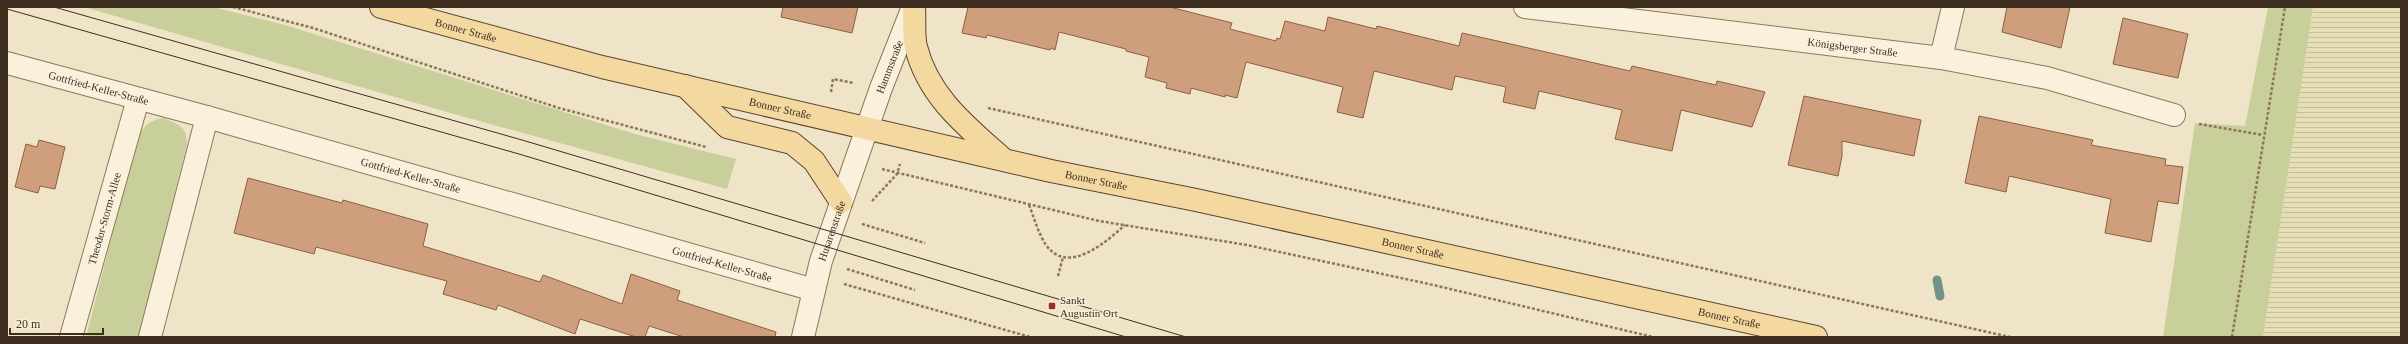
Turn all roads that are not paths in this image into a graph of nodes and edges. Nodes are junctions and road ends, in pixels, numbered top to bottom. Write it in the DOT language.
graph roads {
  1 [pos="381,7"];
  2 [pos="914,7"];
  3 [pos="1525,7"];
  4 [pos="1953,7"];
  5 [pos="1941,58"];
  6 [pos="7,63"];
  7 [pos="686,86"];
  8 [pos="138,99"];
  9 [pos="2174,115"];
  10 [pos="207,118"];
  11 [pos="867,127"];
  12 [pos="1003,159"];
  13 [pos="841,202"];
  14 [pos="814,290"];
  15 [pos="71,337"];
  16 [pos="150,337"];
  17 [pos="803,337"];
  18 [pos="1816,337"];
  1 -- 7 [label="main road, Bonner Straße"];
  2 -- 11 [label="street, Hammstraße"];
  2 -- 12 [label="main road"];
  3 -- 5 [label="street, Königsberger Straße"];
  4 -- 5 [label="street"];
  5 -- 9 [label="street, Königsberger Straße"];
  6 -- 8 [label="street, Gottfried-Keller-Straße"];
  7 -- 11 [label="main road, Bonner Straße"];
  7 -- 13 [label="main road"];
  8 -- 10 [label="street, Gottfried-Keller-Straße"];
  8 -- 15 [label="street, Theodor-Storm-Allee"];
  10 -- 14 [label="street, Gottfried-Keller-Straße"];
  10 -- 16 [label="street"];
  11 -- 12 [label="main road, Bonner Straße"];
  11 -- 13 [label="street, Husarenstraße"];
  12 -- 18 [label="main road, Bonner Straße"];
  13 -- 14 [label="street, Husarenstraße"];
  14 -- 17 [label="street, Husarenstraße"];
}
